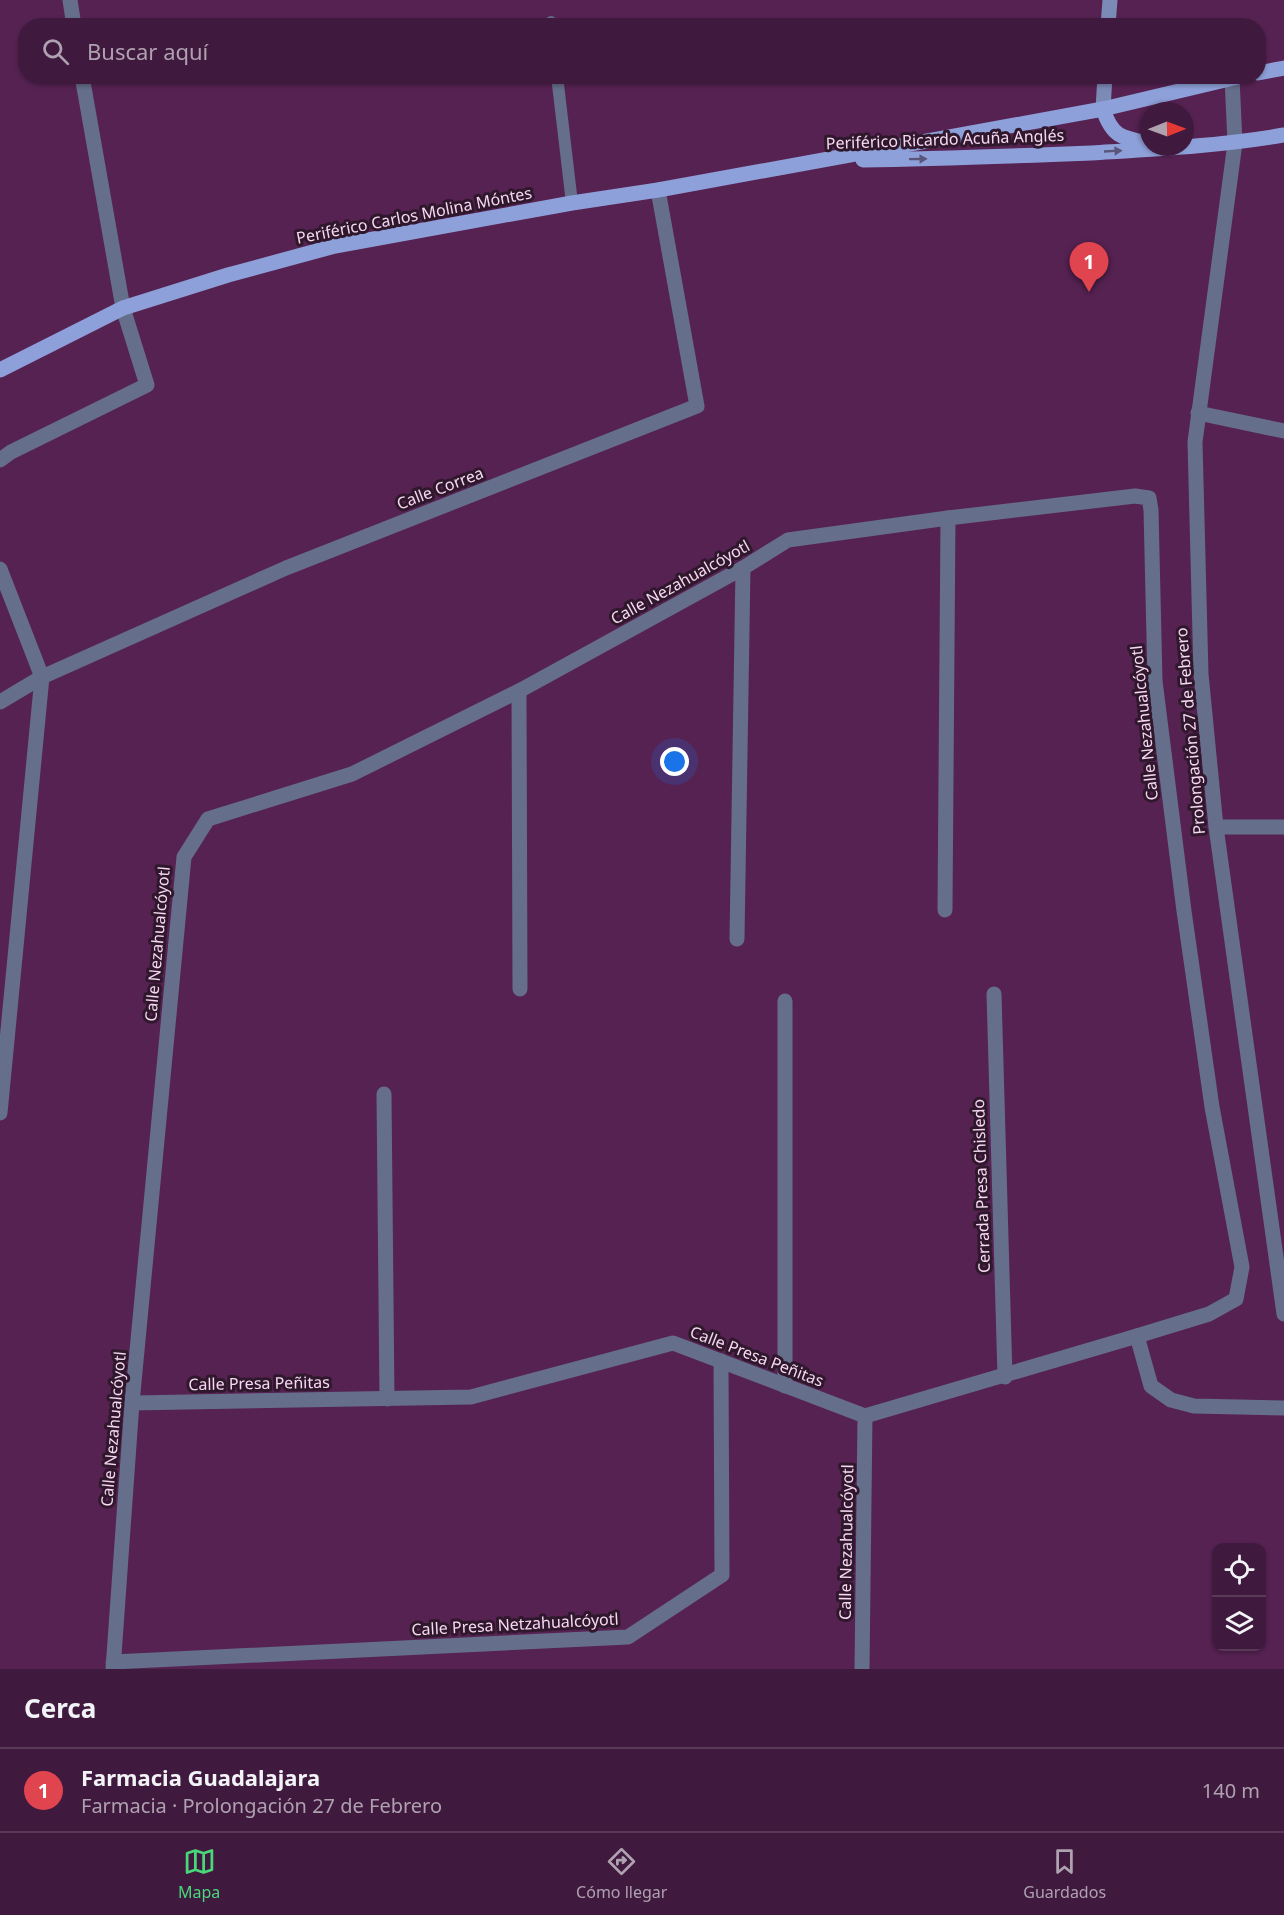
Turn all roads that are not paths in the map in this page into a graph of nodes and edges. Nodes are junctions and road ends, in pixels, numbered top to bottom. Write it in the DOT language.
graph roads {
  1 [pos="70,0"];
  2 [pos="1110,0"];
  3 [pos="73,18"];
  4 [pos="1109,18"];
  5 [pos="1284,68"];
  6 [pos="1266,71"];
  7 [pos="83,84"];
  8 [pos="559,84"];
  9 [pos="1104,84"];
  10 [pos="1207,84"];
  11 [pos="1237,84"];
  12 [pos="1102,109"];
  13 [pos="1284,135"];
  14 [pos="1140,141"];
  15 [pos="1235,143"];
  16 [pos="1194,146"];
  17 [pos="1140,150"];
  18 [pos="818,161"];
  19 [pos="658,190"];
  20 [pos="572,203"];
  21 [pos="123,308"];
  22 [pos="0,370"];
  23 [pos="1198,413"];
  24 [pos="1284,431"];
  25 [pos="0,460"];
  26 [pos="948,518"];
  27 [pos="743,568"];
  28 [pos="0,569"];
  29 [pos="42,677"];
  30 [pos="519,691"];
  31 [pos="0,702"];
  32 [pos="1215,827"];
  33 [pos="1284,827"];
  34 [pos="945,910"];
  35 [pos="737,939"];
  36 [pos="520,989"];
  37 [pos="994,994"];
  38 [pos="784,1001"];
  39 [pos="384,1095"];
  40 [pos="0,1113"];
  41 [pos="1284,1314"];
  42 [pos="1137,1336"];
  43 [pos="721,1361"];
  44 [pos="1005,1377"];
  45 [pos="785,1386"];
  46 [pos="387,1399"];
  47 [pos="132,1403"];
  48 [pos="1284,1408"];
  49 [pos="865,1416"];
  50 [pos="113,1666"];
  51 [pos="862,1669"];
  1 -- 3 [label="street"];
  2 -- 4 [label="street"];
  5 -- 6 [label="main road"];
  7 -- 21 [label="street"];
  8 -- 20 [label="lane"];
  9 -- 12 [label="street"];
  10 -- 12 [label="main road, Periférico Ricardo Acuña Anglés"];
  11 -- 15 [label="street, Prolongación 27 de Febrero"];
  12 -- 14 [label="main road"];
  12 -- 18 [label="main road, Periférico Ricardo Acuña Anglés"];
  13 -- 15 [label="main road, Periférico Ricardo Acuña Anglés"];
  15 -- 16 [label="main road, Periférico Ricardo Acuña Anglés"];
  15 -- 23 [label="street, Prolongación 27 de Febrero"];
  18 -- 17 [label="main road, Periférico Ricardo Acuña Anglés, one-way"];
  18 -- 19 [label="main road, Periférico Carlos Molina Móntes"];
  19 -- 20 [label="main road, Periférico Carlos Molina Móntes"];
  19 -- 29 [label="street, Calle Correa"];
  20 -- 21 [label="main road, Periférico Carlos Molina Móntes"];
  21 -- 22 [label="main road, Periférico Carlos Molina Móntes"];
  21 -- 25 [label="street"];
  23 -- 24 [label="street"];
  23 -- 32 [label="street, Prolongación 27 de Febrero"];
  26 -- 27 [label="street, Calle Nezahualcóyotl"];
  26 -- 34 [label="street"];
  26 -- 42 [label="street, Calle Nezahualcóyotl"];
  27 -- 30 [label="street, Calle Nezahualcóyotl"];
  27 -- 35 [label="street"];
  28 -- 29 [label="street"];
  29 -- 31 [label="street, Calle Correa"];
  29 -- 40 [label="street"];
  30 -- 36 [label="street"];
  30 -- 47 [label="street, Calle Nezahualcóyotl"];
  32 -- 33 [label="street"];
  32 -- 41 [label="street, Prolongación 27 de Febrero"];
  37 -- 44 [label="street, Cerrada Presa Chisledo"];
  38 -- 45 [label="street"];
  39 -- 46 [label="street"];
  42 -- 44 [label="street"];
  42 -- 48 [label="street"];
  43 -- 45 [label="street, Calle Presa Peñitas"];
  43 -- 46 [label="street, Calle Presa Peñitas"];
  43 -- 50 [label="street, Calle Presa Netzahualcóyotl"];
  44 -- 49 [label="street"];
  45 -- 49 [label="street, Calle Presa Peñitas"];
  46 -- 47 [label="street, Calle Presa Peñitas"];
  47 -- 50 [label="street, Calle Nezahualcóyotl"];
  49 -- 51 [label="street, Calle Nezahualcóyotl"];
}
